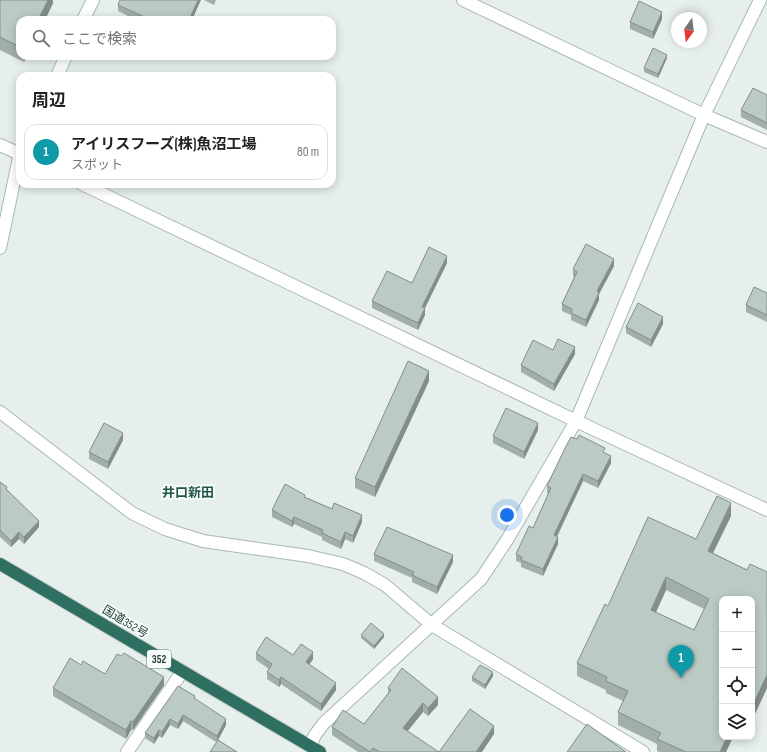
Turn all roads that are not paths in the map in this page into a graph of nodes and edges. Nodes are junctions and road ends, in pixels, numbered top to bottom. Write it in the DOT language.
graph roads {
  1 [pos="93,0"];
  2 [pos="463,0"];
  3 [pos="760,0"];
  4 [pos="85,16"];
  5 [pos="64,60"];
  6 [pos="59,72"];
  7 [pos="704,115"];
  8 [pos="767,142"];
  9 [pos="0,145"];
  10 [pos="16,152"];
  11 [pos="16,173"];
  12 [pos="90,188"];
  13 [pos="0,248"];
  14 [pos="0,412"];
  15 [pos="576,421"];
  16 [pos="767,510"];
  17 [pos="0,564"];
  18 [pos="432,625"];
  19 [pos="182,672"];
  20 [pos="315,749"];
  21 [pos="127,752"];
  22 [pos="643,752"];
  1 -- 4 [label="street"];
  2 -- 7 [label="street"];
  3 -- 7 [label="street"];
  5 -- 6 [label="street"];
  7 -- 8 [label="street"];
  7 -- 15 [label="street"];
  9 -- 10 [label="street"];
  11 -- 13 [label="street"];
  12 -- 15 [label="street"];
  14 -- 18 [label="street"];
  15 -- 16 [label="street"];
  15 -- 18 [label="street"];
  17 -- 19 [label="highway, 国道352号 / 352"];
  18 -- 20 [label="street"];
  18 -- 22 [label="street"];
  19 -- 20 [label="highway, 国道352号 / 352"];
  19 -- 21 [label="street"];
}
